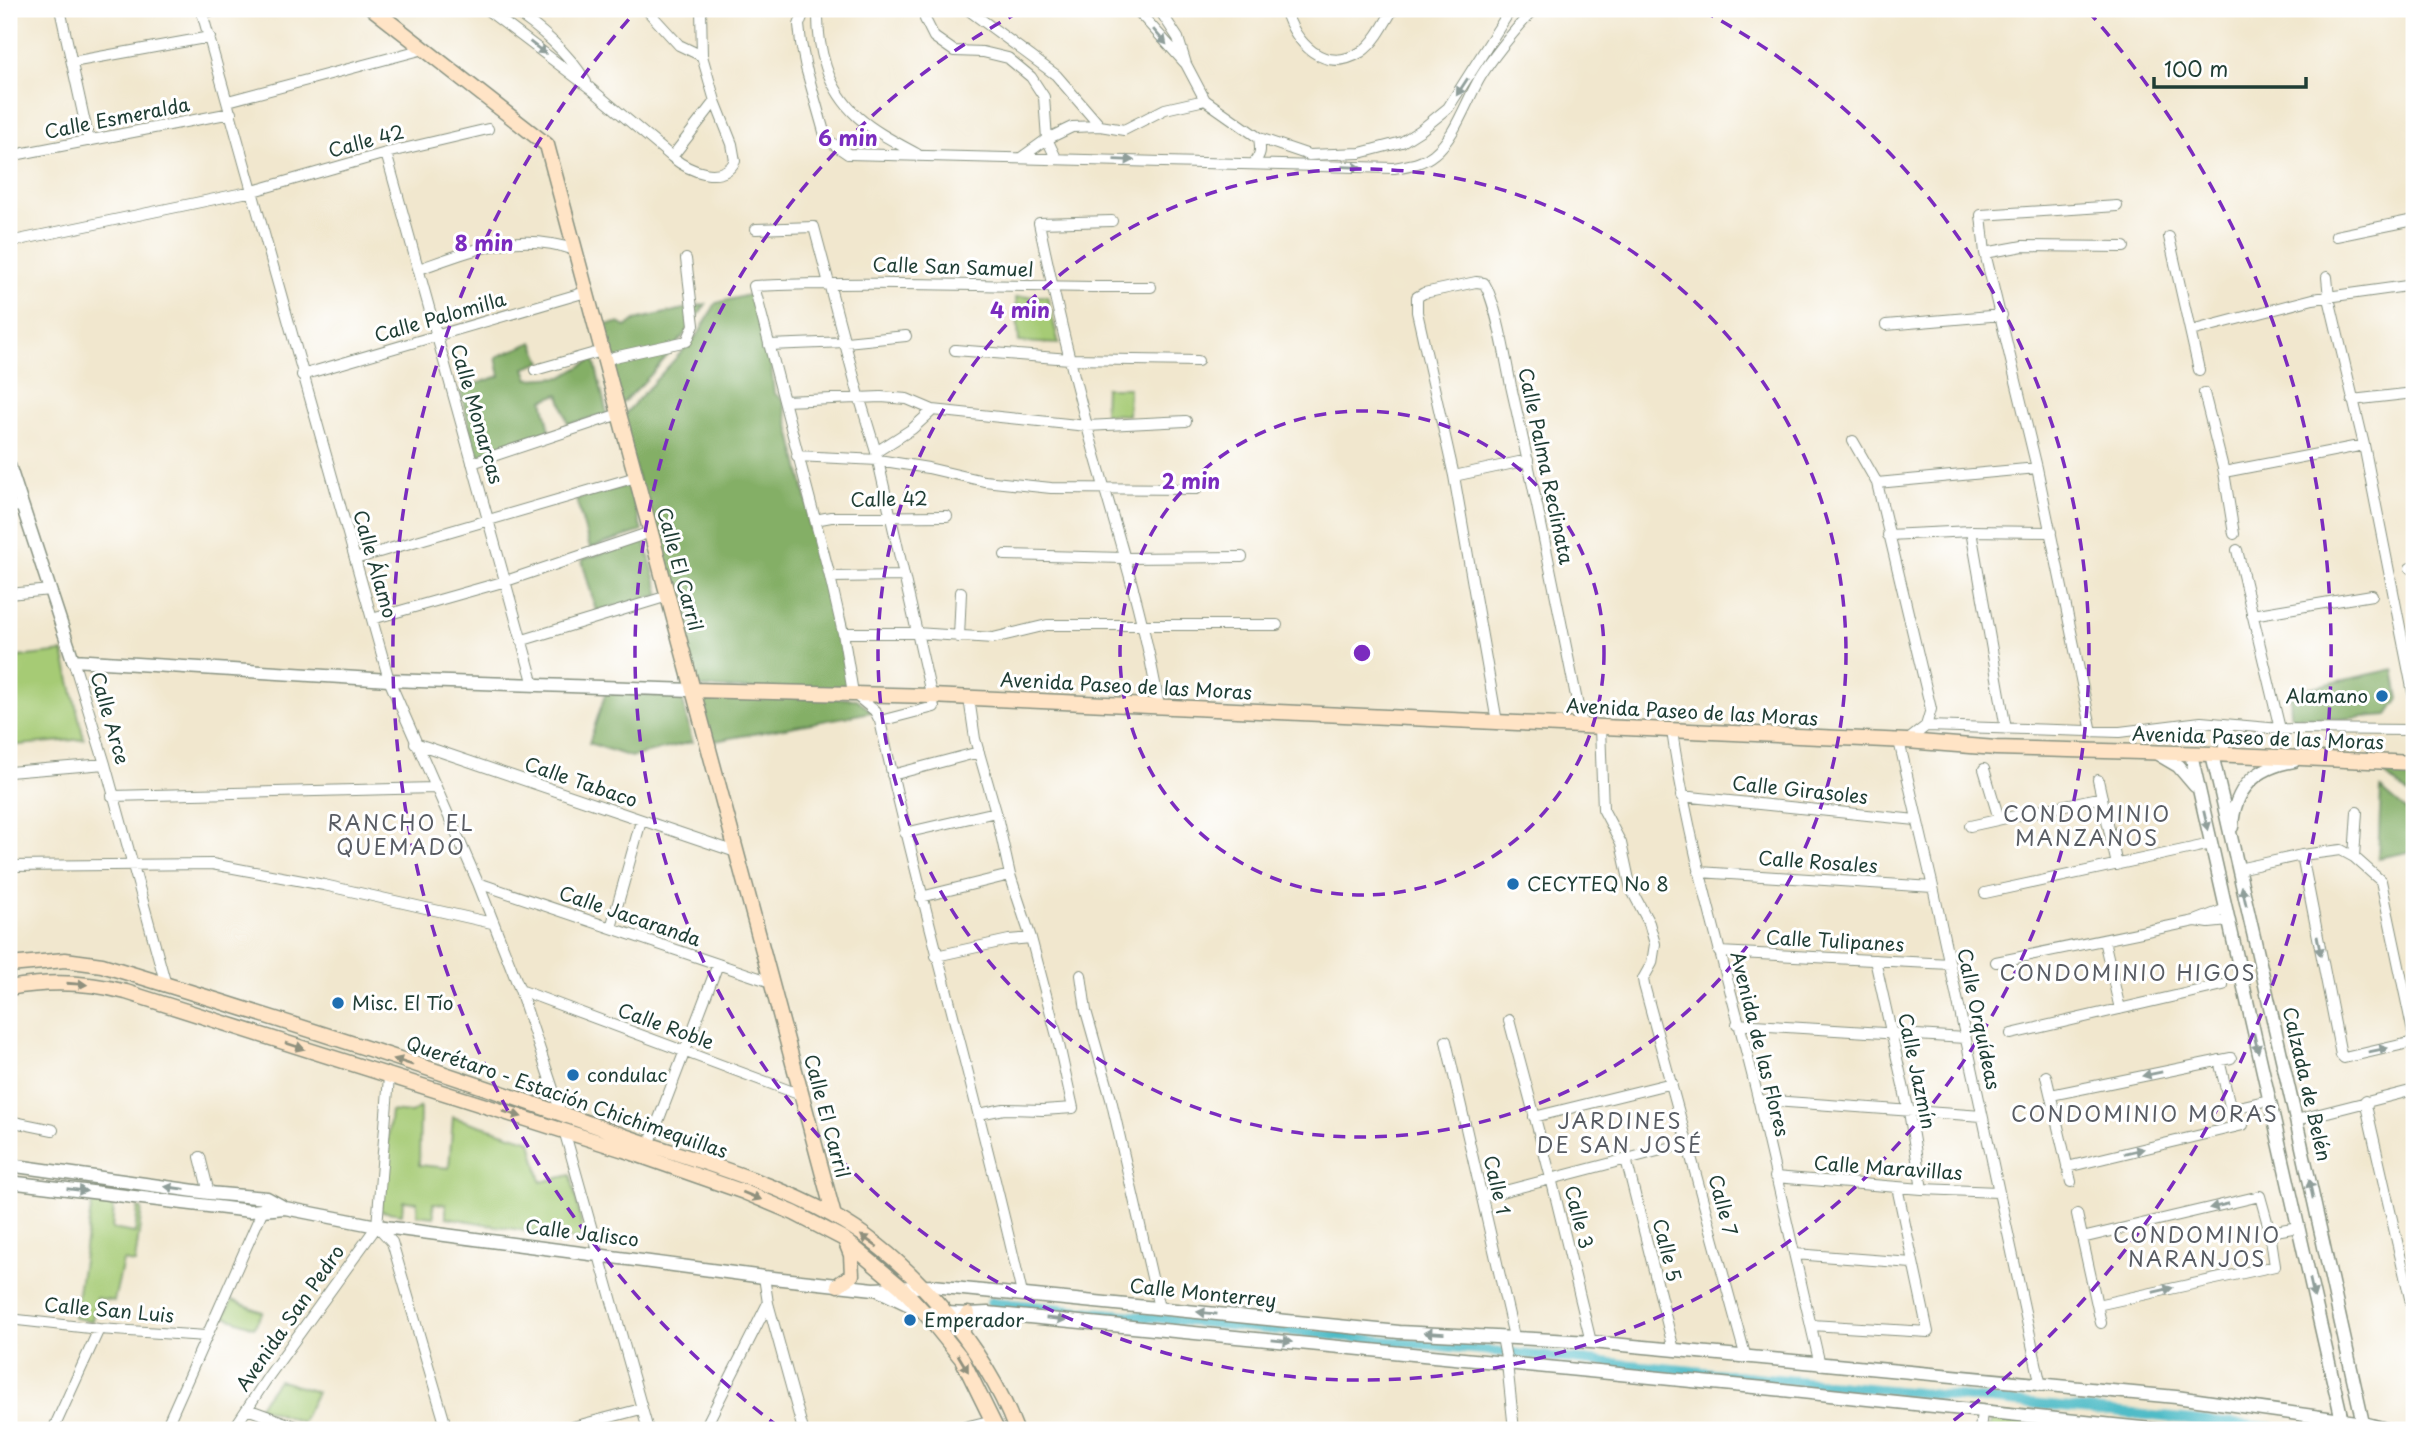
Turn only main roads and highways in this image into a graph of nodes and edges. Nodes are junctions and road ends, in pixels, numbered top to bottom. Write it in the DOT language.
graph roads {
  1 [pos="373,9"];
  2 [pos="693,690"];
  3 [pos="2414,763"];
  4 [pos="9,965"];
  5 [pos="9,986"];
  6 [pos="834,1216"];
  7 [pos="844,1239"];
  8 [pos="838,1284"];
  9 [pos="968,1314"];
  10 [pos="963,1335"];
  11 [pos="995,1425"];
  12 [pos="1016,1430"];
  1 -- 2 [label="main road, Calle El Carril"];
  2 -- 3 [label="main road, Avenida Paseo de las Moras"];
  2 -- 6 [label="main road, Calle El Carril"];
  6 -- 4 [label="main road, Querétaro - Estación Chichimequillas, one-way"];
  5 -- 7 [label="main road, Querétaro - Estación Chichimequillas, one-way"];
  10 -- 6 [label="main road, Querétaro - Estación Chichimequillas, one-way"];
  7 -- 8 [label="main road"];
  7 -- 11 [label="main road, Querétaro - Estación Chichimequillas, one-way"];
  9 -- 10 [label="main road"];
  10 -- 12 [label="main road, Querétaro - Estación Chichimequillas"];
}
